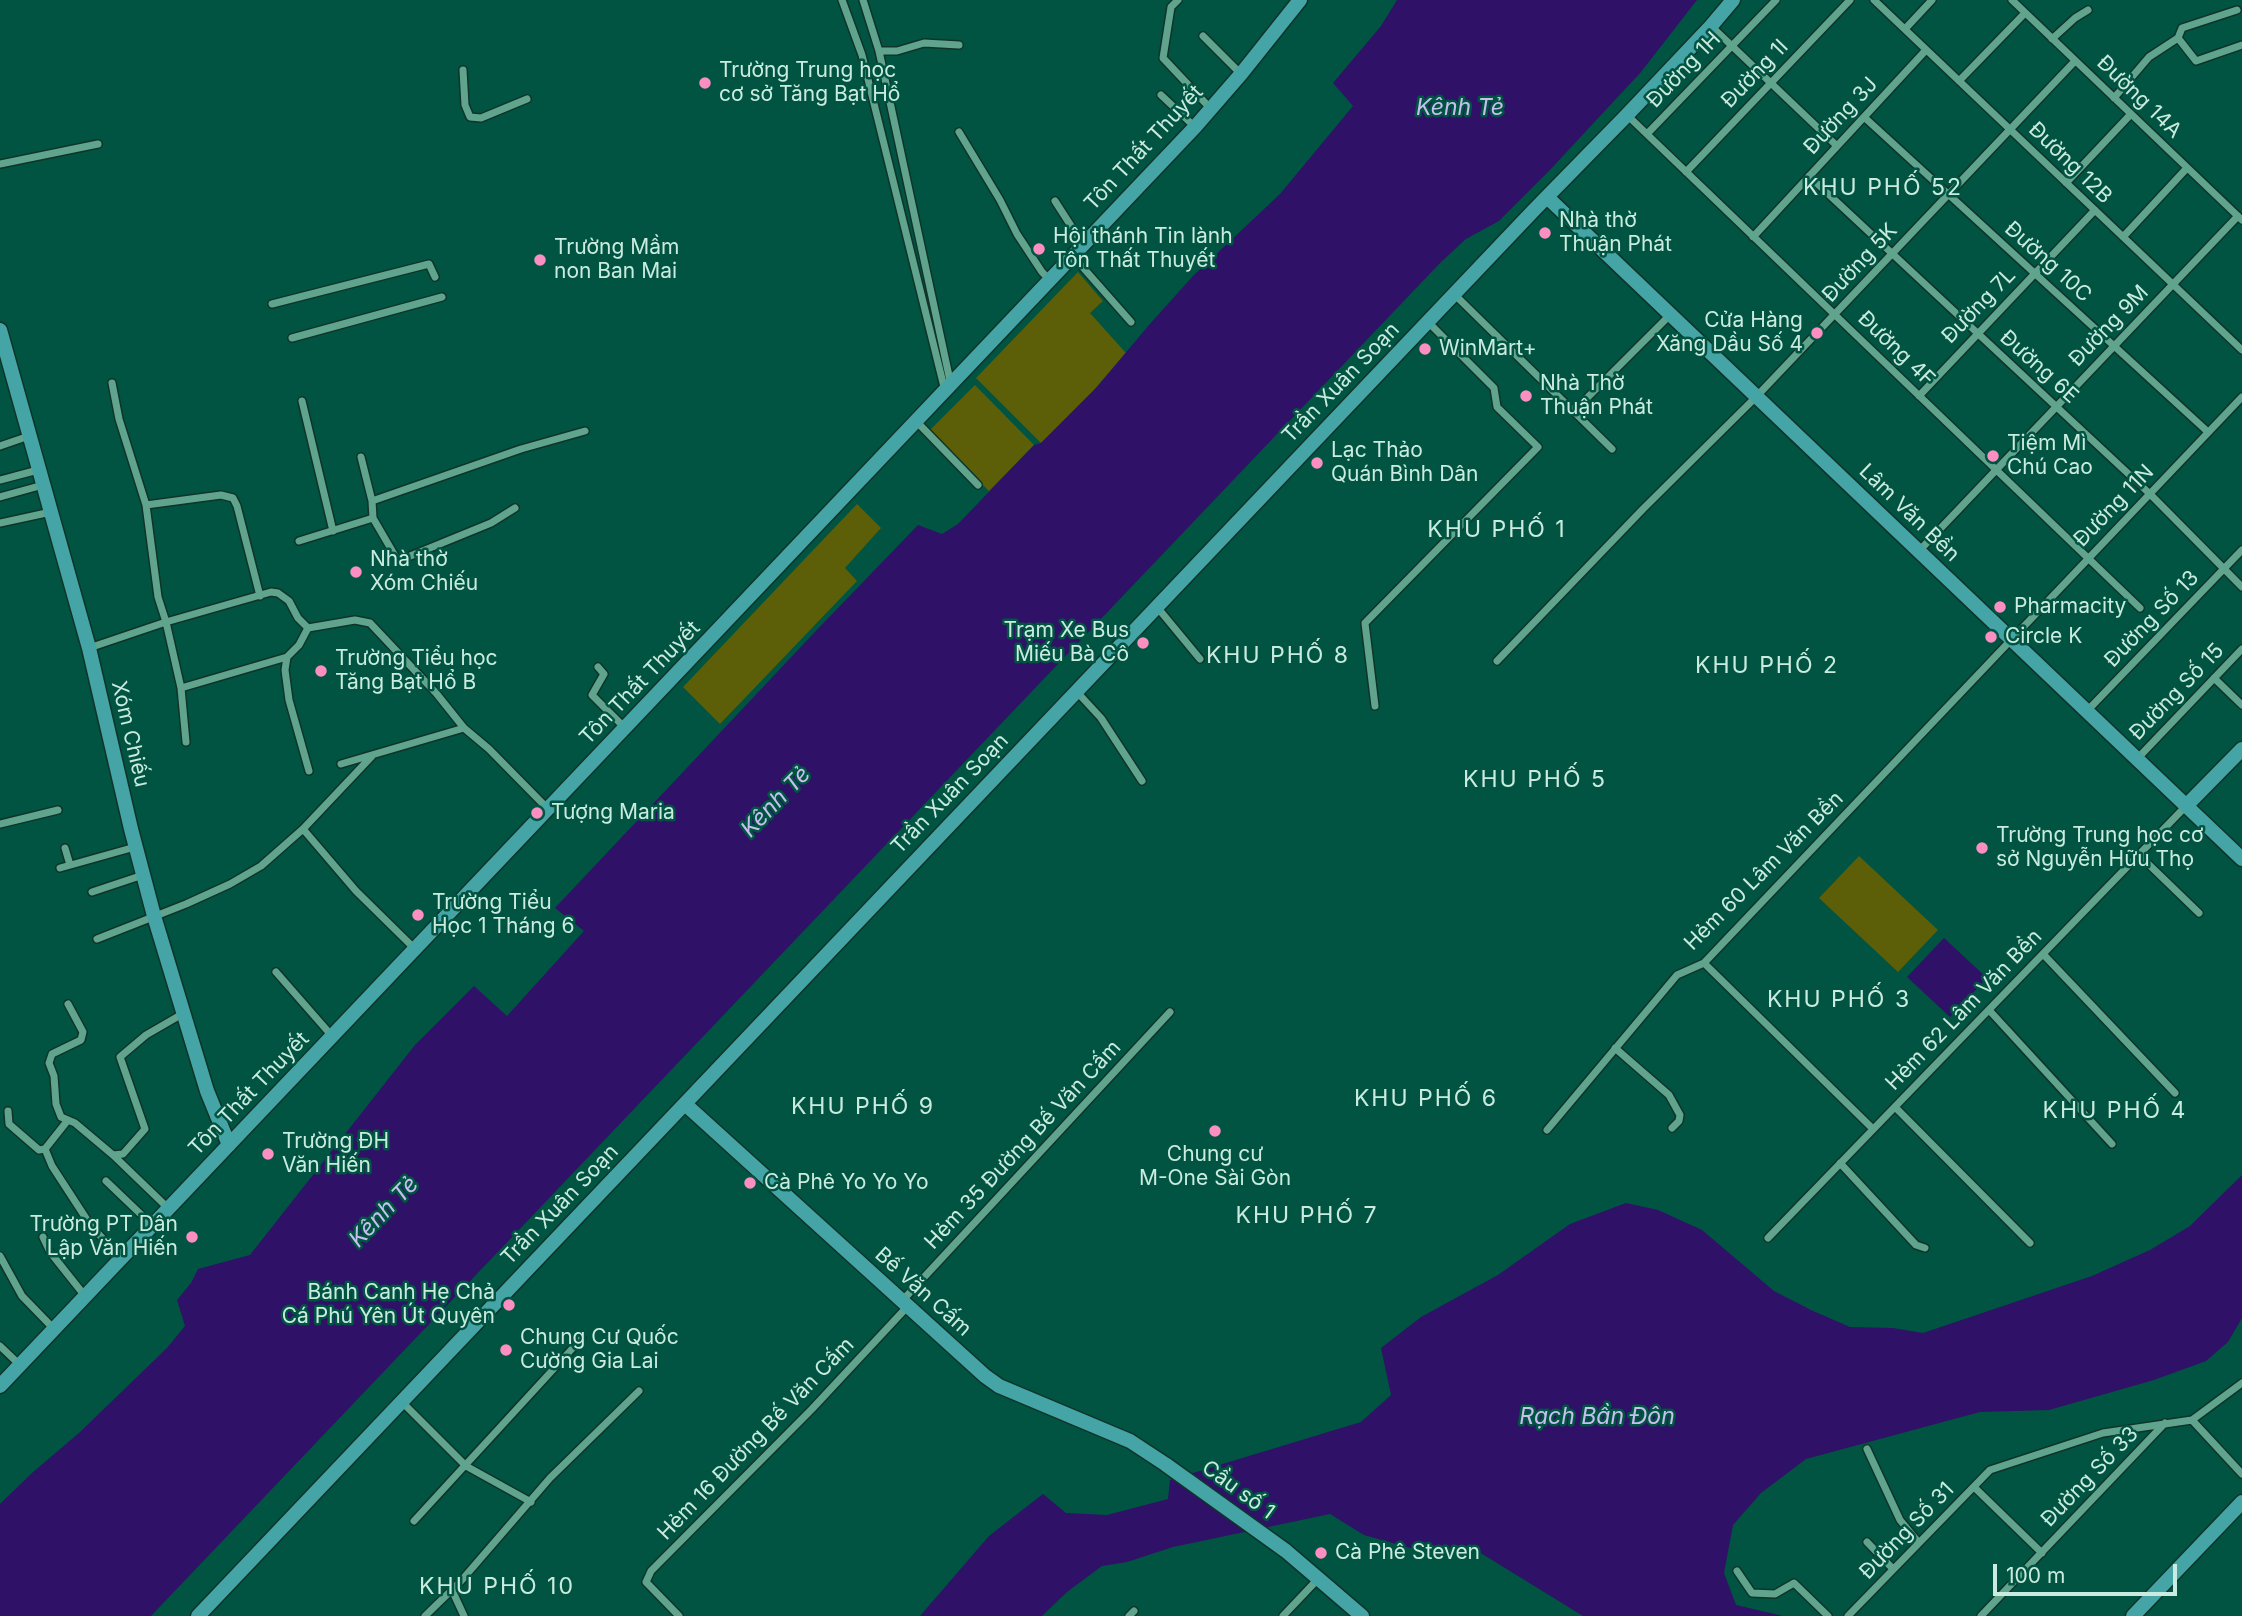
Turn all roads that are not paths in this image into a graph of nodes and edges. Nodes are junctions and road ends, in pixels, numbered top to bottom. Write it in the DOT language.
graph roads {
  1 [pos="842,0"];
  2 [pos="863,0"];
  3 [pos="1178,0"];
  4 [pos="1300,0"];
  5 [pos="1733,0"];
  6 [pos="1776,0"];
  7 [pos="1850,0"];
  8 [pos="1874,0"];
  9 [pos="1932,0"];
  10 [pos="2012,0"];
  11 [pos="2088,10"];
  12 [pos="2237,10"];
  13 [pos="2025,13"];
  14 [pos="1711,26"];
  15 [pos="1905,29"];
  16 [pos="1203,36"];
  17 [pos="2178,38"];
  18 [pos="2052,39"];
  19 [pos="959,45"];
  20 [pos="2242,45"];
  21 [pos="1732,46"];
  22 [pos="1926,50"];
  23 [pos="879,51"];
  24 [pos="2076,61"];
  25 [pos="463,70"];
  26 [pos="1241,74"];
  27 [pos="1959,81"];
  28 [pos="1771,83"];
  29 [pos="1161,95"];
  30 [pos="2114,98"];
  31 [pos="527,99"];
  32 [pos="1211,109"];
  33 [pos="2131,114"];
  34 [pos="1627,116"];
  35 [pos="1864,117"];
  36 [pos="1195,127"];
  37 [pos="2010,130"];
  38 [pos="959,132"];
  39 [pos="1647,134"];
  40 [pos="98,144"];
  41 [pos="1838,146"];
  42 [pos="0,164"];
  43 [pos="2187,168"];
  44 [pos="1686,172"];
  45 [pos="1809,176"];
  46 [pos="2066,183"];
  47 [pos="1948,195"];
  48 [pos="1547,197"];
  49 [pos="1055,201"];
  50 [pos="2095,210"];
  51 [pos="2240,218"];
  52 [pos="1753,236"];
  53 [pos="2123,237"];
  54 [pos="1082,243"];
  55 [pos="1072,254"];
  56 [pos="1892,254"];
  57 [pos="2035,274"];
  58 [pos="435,276"];
  59 [pos="1049,279"];
  60 [pos="2173,284"];
  61 [pos="1454,294"];
  62 [pos="442,296"];
  63 [pos="272,304"];
  64 [pos="1670,315"];
  65 [pos="1835,315"];
  66 [pos="1131,322"];
  67 [pos="1428,322"];
  68 [pos="0,330"];
  69 [pos="1977,334"];
  70 [pos="292,338"];
  71 [pos="2114,346"];
  72 [pos="2242,350"];
  73 [pos="112,383"];
  74 [pos="948,388"];
  75 [pos="1919,396"];
  76 [pos="1756,397"];
  77 [pos="2242,397"];
  78 [pos="302,401"];
  79 [pos="2056,406"];
  80 [pos="1573,412"];
  81 [pos="916,422"];
  82 [pos="585,431"];
  83 [pos="2208,432"];
  84 [pos="30,436"];
  85 [pos="0,446"];
  86 [pos="1612,449"];
  87 [pos="361,457"];
  88 [pos="39,470"];
  89 [pos="1996,470"];
  90 [pos="0,480"];
  91 [pos="43,485"];
  92 [pos="978,485"];
  93 [pos="2150,494"];
  94 [pos="0,497"];
  95 [pos="372,501"];
  96 [pos="146,505"];
  97 [pos="515,508"];
  98 [pos="51,512"];
  99 [pos="373,517"];
  100 [pos="0,523"];
  101 [pos="333,531"];
  102 [pos="299,541"];
  103 [pos="2242,550"];
  104 [pos="1918,551"];
  105 [pos="2088,559"];
  106 [pos="2224,569"];
  107 [pos="2242,587"];
  108 [pos="260,596"];
  109 [pos="1157,607"];
  110 [pos="2140,608"];
  111 [pos="166,622"];
  112 [pos="308,628"];
  113 [pos="2011,640"];
  114 [pos="89,648"];
  115 [pos="2242,649"];
  116 [pos="287,657"];
  117 [pos="1200,659"];
  118 [pos="1497,661"];
  119 [pos="598,667"];
  120 [pos="2214,678"];
  121 [pos="181,688"];
  122 [pos="1077,691"];
  123 [pos="2242,705"];
  124 [pos="1375,706"];
  125 [pos="2086,711"];
  126 [pos="464,728"];
  127 [pos="626,728"];
  128 [pos="186,743"];
  129 [pos="2242,748"];
  130 [pos="372,756"];
  131 [pos="2137,759"];
  132 [pos="341,764"];
  133 [pos="309,771"];
  134 [pos="1142,781"];
  135 [pos="2186,806"];
  136 [pos="58,810"];
  137 [pos="548,810"];
  138 [pos="0,824"];
  139 [pos="303,829"];
  140 [pos="65,848"];
  141 [pos="135,848"];
  142 [pos="2139,855"];
  143 [pos="2242,859"];
  144 [pos="70,865"];
  145 [pos="60,868"];
  146 [pos="143,875"];
  147 [pos="92,892"];
  148 [pos="2199,913"];
  149 [pos="154,916"];
  150 [pos="97,939"];
  151 [pos="416,949"];
  152 [pos="2043,954"];
  153 [pos="1704,963"];
  154 [pos="276,972"];
  155 [pos="68,1004"];
  156 [pos="1989,1010"];
  157 [pos="1170,1012"];
  158 [pos="184,1013"];
  159 [pos="332,1037"];
  160 [pos="1615,1048"];
  161 [pos="2175,1093"];
  162 [pos="685,1104"];
  163 [pos="1895,1107"];
  164 [pos="8,1111"];
  165 [pos="68,1120"];
  166 [pos="1672,1128"];
  167 [pos="1873,1129"];
  168 [pos="1547,1130"];
  169 [pos="2112,1144"];
  170 [pos="229,1145"];
  171 [pos="45,1149"];
  172 [pos="113,1155"];
  173 [pos="1840,1163"];
  174 [pos="106,1181"];
  175 [pos="169,1209"];
  176 [pos="153,1226"];
  177 [pos="43,1237"];
  178 [pos="1768,1238"];
  179 [pos="2030,1243"];
  180 [pos="1925,1248"];
  181 [pos="0,1256"];
  182 [pos="121,1259"];
  183 [pos="85,1296"];
  184 [pos="905,1304"];
  185 [pos="54,1329"];
  186 [pos="582,1338"];
  187 [pos="0,1346"];
  188 [pos="20,1365"];
  189 [pos="1,1382"];
  190 [pos="2242,1383"];
  191 [pos="639,1391"];
  192 [pos="401,1402"];
  193 [pos="2192,1420"];
  194 [pos="2166,1422"];
  195 [pos="1867,1449"];
  196 [pos="1165,1464"];
  197 [pos="466,1466"];
  198 [pos="2242,1474"];
  199 [pos="1974,1487"];
  200 [pos="531,1502"];
  201 [pos="2242,1502"];
  202 [pos="414,1521"];
  203 [pos="1867,1542"];
  204 [pos="1919,1544"];
  205 [pos="2042,1553"];
  206 [pos="1894,1569"];
  207 [pos="1737,1571"];
  208 [pos="1318,1579"];
  209 [pos="452,1590"];
  210 [pos="198,1616"];
  211 [pos="425,1616"];
  212 [pos="464,1616"];
  213 [pos="679,1616"];
  214 [pos="1283,1616"];
  215 [pos="1362,1616"];
  216 [pos="1828,1616"];
  217 [pos="1848,1616"];
  218 [pos="1981,1616"];
  219 [pos="2133,1616"];
  1 -- 74 [label="street"];
  2 -- 23 [label="street"];
  3 -- 32 [label="street"];
  4 -- 26 [label="main road, Tôn Thất Thuyết"];
  5 -- 14 [label="main road, Trần Xuân Soạn"];
  6 -- 21 [label="street, Đường 1H"];
  7 -- 28 [label="street, Đường 1I"];
  8 -- 15 [label="street, Đường 12B"];
  9 -- 15 [label="street"];
  10 -- 13 [label="street, Đường 14A"];
  11 -- 18 [label="street"];
  12 -- 17 [label="street"];
  13 -- 18 [label="street, Đường 14A"];
  13 -- 27 [label="street"];
  14 -- 21 [label="street"];
  14 -- 34 [label="main road, Trần Xuân Soạn"];
  15 -- 22 [label="street, Đường 12B"];
  16 -- 26 [label="street"];
  17 -- 20 [label="street"];
  17 -- 30 [label="street"];
  18 -- 24 [label="street, Đường 14A"];
  19 -- 23 [label="street"];
  21 -- 28 [label="street"];
  21 -- 39 [label="street, Đường 1H"];
  22 -- 27 [label="street, Đường 12B"];
  22 -- 35 [label="street, Đường 3J"];
  23 -- 74 [label="street"];
  24 -- 30 [label="street, Đường 14A"];
  24 -- 37 [label="street, Đường 5K"];
  25 -- 31 [label="street"];
  26 -- 32 [label="main road, Tôn Thất Thuyết"];
  27 -- 37 [label="street, Đường 12B"];
  28 -- 41 [label="street"];
  28 -- 44 [label="street, Đường 1I"];
  29 -- 36 [label="street"];
  30 -- 33 [label="street, Đường 14A"];
  32 -- 36 [label="main road, Tôn Thất Thuyết"];
  33 -- 43 [label="street, Đường 14A"];
  33 -- 46 [label="street"];
  34 -- 39 [label="street, Đường 4F"];
  34 -- 48 [label="main road, Trần Xuân Soạn"];
  35 -- 41 [label="street, Đường 3J"];
  35 -- 47 [label="street, Đường 10C"];
  36 -- 54 [label="main road, Tôn Thất Thuyết"];
  37 -- 46 [label="street, Đường 12B"];
  37 -- 47 [label="street, Đường 5K"];
  38 -- 59 [label="street"];
  39 -- 44 [label="street, Đường 4F"];
  40 -- 42 [label="street"];
  41 -- 45 [label="street, Đường 3J"];
  43 -- 51 [label="street, Đường 14A"];
  43 -- 53 [label="street"];
  44 -- 52 [label="street, Đường 4F"];
  45 -- 52 [label="street, Đường 3J"];
  45 -- 56 [label="street, Đường 6E"];
  46 -- 50 [label="street, Đường 12B"];
  47 -- 56 [label="street, Đường 5K"];
  47 -- 57 [label="street, Đường 10C"];
  48 -- 61 [label="main road, Trần Xuân Soạn"];
  48 -- 64 [label="main road, Lâm Văn Bền"];
  49 -- 54 [label="street"];
  50 -- 53 [label="street, Đường 12B"];
  50 -- 57 [label="street, Đường 7L"];
  51 -- 60 [label="street, Đường 9M"];
  52 -- 65 [label="street, Đường 4F"];
  53 -- 60 [label="street, Đường 12B"];
  54 -- 55 [label="main road, Tôn Thất Thuyết"];
  55 -- 59 [label="main road, Tôn Thất Thuyết"];
  55 -- 66 [label="street"];
  56 -- 65 [label="street, Đường 5K"];
  56 -- 69 [label="street, Đường 6E"];
  57 -- 69 [label="street, Đường 7L"];
  57 -- 71 [label="street, Đường 10C"];
  58 -- 63 [label="street"];
  59 -- 74 [label="main road, Tôn Thất Thuyết"];
  60 -- 71 [label="street, Đường 9M"];
  60 -- 72 [label="street, Đường 12B"];
  61 -- 67 [label="main road, Trần Xuân Soạn"];
  61 -- 80 [label="street"];
  62 -- 70 [label="street"];
  64 -- 76 [label="main road, Lâm Văn Bền"];
  64 -- 80 [label="street"];
  65 -- 75 [label="street, Đường 4F"];
  65 -- 76 [label="street, Đường 5K"];
  67 -- 109 [label="main road, Trần Xuân Soạn"];
  67 -- 124 [label="street"];
  68 -- 84 [label="main road, Xóm Chiếu"];
  69 -- 75 [label="street, Đường 7L"];
  69 -- 79 [label="street, Đường 6E"];
  71 -- 79 [label="street, Đường 9M"];
  71 -- 83 [label="street, Đường 10C"];
  73 -- 96 [label="street"];
  74 -- 81 [label="main road, Tôn Thất Thuyết"];
  75 -- 89 [label="street, Đường 4F"];
  76 -- 104 [label="main road, Lâm Văn Bền"];
  76 -- 118 [label="street, Đường 5K"];
  77 -- 83 [label="street, Đường 11N"];
  78 -- 101 [label="street"];
  79 -- 89 [label="street, Đường 9M"];
  79 -- 93 [label="street, Đường 6E"];
  80 -- 86 [label="street"];
  81 -- 92 [label="street"];
  81 -- 127 [label="main road, Tôn Thất Thuyết"];
  82 -- 95 [label="street"];
  83 -- 93 [label="street, Đường 11N"];
  84 -- 85 [label="street"];
  84 -- 88 [label="main road, Xóm Chiếu"];
  87 -- 95 [label="street"];
  88 -- 90 [label="street"];
  88 -- 91 [label="main road, Xóm Chiếu"];
  89 -- 104 [label="street, Đường 9M"];
  89 -- 105 [label="street, Đường 4F"];
  91 -- 94 [label="street"];
  91 -- 98 [label="main road, Xóm Chiếu"];
  93 -- 105 [label="street, Đường 11N"];
  93 -- 106 [label="street, Đường 6E"];
  95 -- 99 [label="street"];
  96 -- 108 [label="street"];
  96 -- 111 [label="street"];
  97 -- 99 [label="street"];
  98 -- 100 [label="street"];
  98 -- 114 [label="main road, Xóm Chiếu"];
  99 -- 101 [label="street"];
  101 -- 102 [label="street"];
  103 -- 106 [label="street, Đường Số 13"];
  104 -- 113 [label="main road, Lâm Văn Bền"];
  105 -- 110 [label="street, Đường 4F"];
  105 -- 113 [label="street, Đường 11N"];
  106 -- 107 [label="street, Đường 6E"];
  106 -- 125 [label="street, Đường Số 13"];
  108 -- 111 [label="street"];
  108 -- 112 [label="street"];
  109 -- 117 [label="street"];
  109 -- 122 [label="main road, Trần Xuân Soạn"];
  111 -- 114 [label="street"];
  111 -- 121 [label="street"];
  112 -- 116 [label="street"];
  112 -- 126 [label="street"];
  113 -- 125 [label="main road, Lâm Văn Bền"];
  113 -- 153 [label="street, Hẻm 60 Lâm Văn Bền"];
  114 -- 141 [label="main road, Xóm Chiếu"];
  115 -- 120 [label="street, Đường Số 15"];
  116 -- 121 [label="street"];
  116 -- 133 [label="street"];
  119 -- 127 [label="street"];
  120 -- 123 [label="street"];
  120 -- 131 [label="street, Đường Số 15"];
  121 -- 128 [label="street"];
  122 -- 134 [label="street"];
  122 -- 162 [label="main road, Trần Xuân Soạn"];
  125 -- 131 [label="main road, Lâm Văn Bền"];
  126 -- 130 [label="street"];
  126 -- 137 [label="street"];
  127 -- 137 [label="main road, Tôn Thất Thuyết"];
  129 -- 135 [label="main road"];
  130 -- 132 [label="street"];
  130 -- 139 [label="street"];
  131 -- 135 [label="main road, Lâm Văn Bền"];
  135 -- 142 [label="street, Hẻm 62 Lâm Văn Bền"];
  135 -- 143 [label="main road, Lâm Văn Bền"];
  136 -- 138 [label="street"];
  137 -- 151 [label="main road, Tôn Thất Thuyết"];
  139 -- 149 [label="street"];
  139 -- 151 [label="street"];
  140 -- 144 [label="street"];
  141 -- 144 [label="street"];
  141 -- 146 [label="main road, Xóm Chiếu"];
  142 -- 148 [label="street"];
  142 -- 152 [label="street, Hẻm 62 Lâm Văn Bền"];
  144 -- 145 [label="street"];
  146 -- 147 [label="street"];
  146 -- 149 [label="main road, Xóm Chiếu"];
  149 -- 150 [label="street"];
  149 -- 158 [label="main road, Xóm Chiếu"];
  151 -- 159 [label="main road, Tôn Thất Thuyết"];
  152 -- 156 [label="street, Hẻm 62 Lâm Văn Bền"];
  152 -- 161 [label="street"];
  153 -- 160 [label="street, Hẻm 60 Lâm Văn Bền"];
  153 -- 167 [label="street"];
  154 -- 159 [label="street"];
  155 -- 165 [label="street"];
  156 -- 163 [label="street, Hẻm 62 Lâm Văn Bền"];
  156 -- 169 [label="street"];
  157 -- 184 [label="street, Hẻm 35 Đường Bế Văn Cấm"];
  158 -- 170 [label="main road, Xóm Chiếu"];
  158 -- 172 [label="street"];
  159 -- 170 [label="main road, Tôn Thất Thuyết"];
  160 -- 166 [label="street"];
  160 -- 168 [label="street, Hẻm 60 Lâm Văn Bền"];
  162 -- 184 [label="main road, Bế Văn Cấm"];
  162 -- 192 [label="main road, Trần Xuân Soạn"];
  163 -- 167 [label="street, Hẻm 62 Lâm Văn Bền"];
  163 -- 179 [label="street"];
  164 -- 171 [label="street"];
  165 -- 171 [label="street"];
  165 -- 172 [label="street"];
  167 -- 173 [label="street, Hẻm 62 Lâm Văn Bền"];
  170 -- 175 [label="main road, Tôn Thất Thuyết"];
  171 -- 182 [label="street"];
  172 -- 175 [label="street"];
  173 -- 178 [label="street, Hẻm 62 Lâm Văn Bền"];
  173 -- 180 [label="street"];
  174 -- 176 [label="street"];
  175 -- 176 [label="main road, Tôn Thất Thuyết"];
  176 -- 182 [label="main road, Tôn Thất Thuyết"];
  177 -- 183 [label="street"];
  181 -- 185 [label="street"];
  182 -- 183 [label="main road, Tôn Thất Thuyết"];
  183 -- 185 [label="main road, Tôn Thất Thuyết"];
  184 -- 196 [label="main road, Bế Văn Cấm"];
  184 -- 213 [label="street, Hẻm 16 Đường Bế Văn Cấm"];
  185 -- 188 [label="main road, Tôn Thất Thuyết"];
  186 -- 197 [label="street"];
  187 -- 188 [label="street"];
  188 -- 189 [label="main road, Tôn Thất Thuyết"];
  190 -- 193 [label="street"];
  191 -- 200 [label="street"];
  192 -- 197 [label="street"];
  192 -- 210 [label="main road, Trần Xuân Soạn"];
  193 -- 194 [label="street"];
  193 -- 198 [label="street"];
  194 -- 199 [label="street, Đường Số 31"];
  194 -- 205 [label="street, Đường Số 33"];
  195 -- 204 [label="street"];
  196 -- 208 [label="main road, Cầu số 1"];
  197 -- 200 [label="street"];
  197 -- 202 [label="street"];
  199 -- 204 [label="street, Đường Số 31"];
  199 -- 205 [label="street"];
  200 -- 209 [label="street"];
  201 -- 219 [label="main road"];
  203 -- 206 [label="street"];
  204 -- 206 [label="street, Đường Số 31"];
  205 -- 218 [label="street, Đường Số 33"];
  206 -- 217 [label="street, Đường Số 31"];
  207 -- 216 [label="street"];
  208 -- 214 [label="street"];
  208 -- 215 [label="main road"];
  209 -- 211 [label="street"];
  209 -- 212 [label="street"];
}
